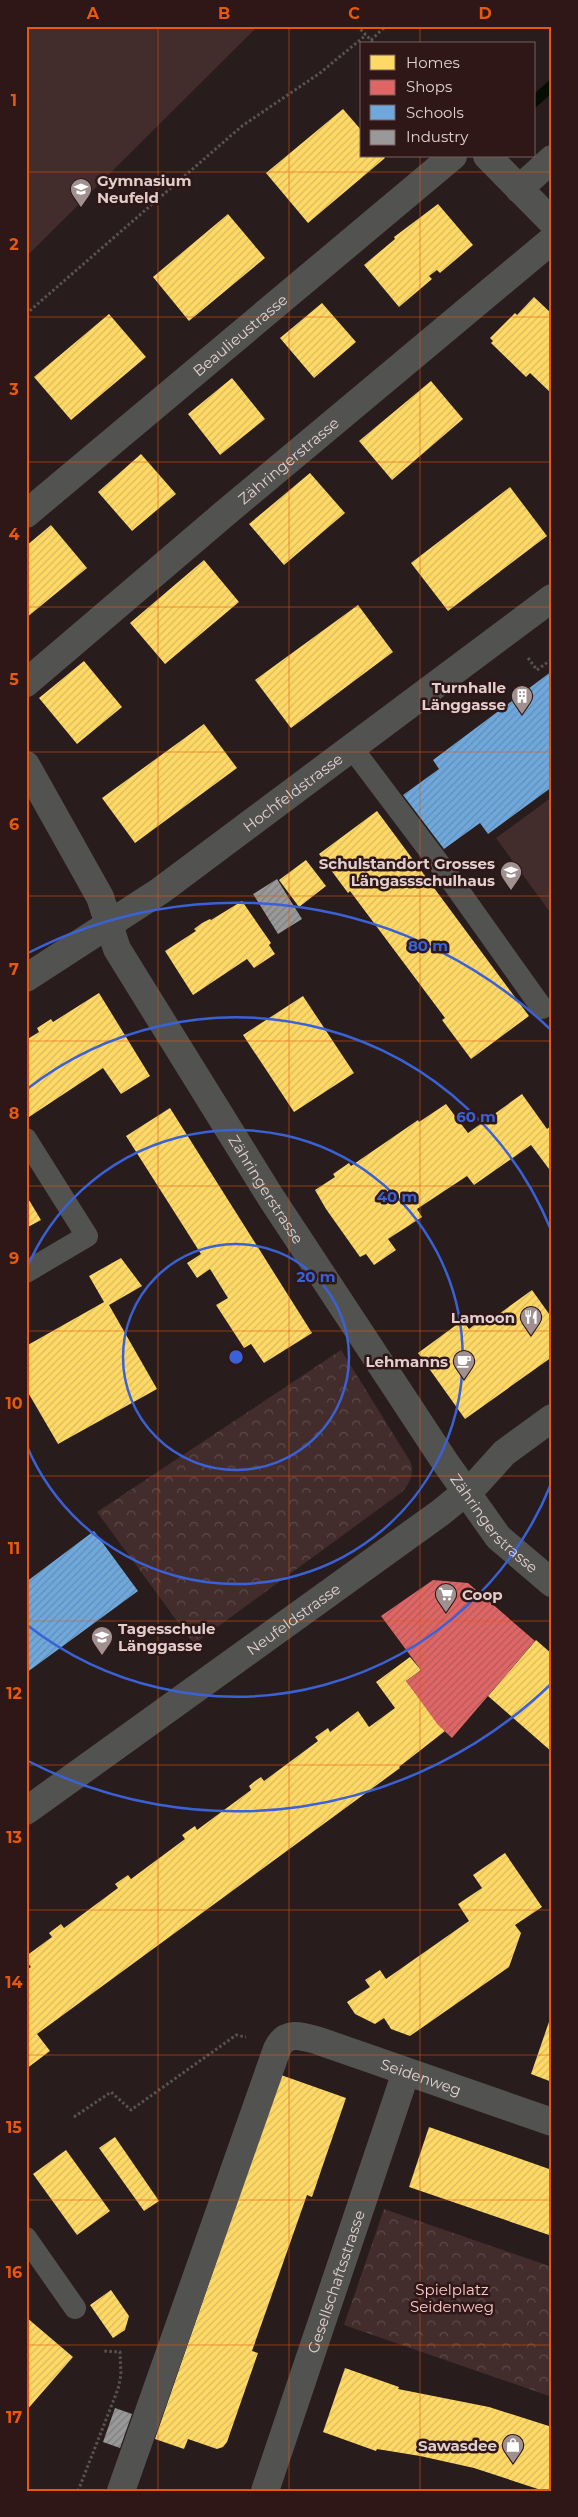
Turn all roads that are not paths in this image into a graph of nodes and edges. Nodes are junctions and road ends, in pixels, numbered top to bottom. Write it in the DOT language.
graph roads {
  1 [pos="451,158"];
  2 [pos="489,158"];
  3 [pos="552,159"];
  4 [pos="519,189"];
  5 [pos="552,222"];
  6 [pos="552,240"];
  7 [pos="26,514"];
  8 [pos="552,598"];
  9 [pos="26,683"];
  10 [pos="352,748"];
  11 [pos="26,765"];
  12 [pos="108,926"];
  13 [pos="26,978"];
  14 [pos="542,1008"];
  15 [pos="26,1139"];
  16 [pos="26,1272"];
  17 [pos="552,1418"];
  18 [pos="466,1492"];
  19 [pos="552,1583"];
  20 [pos="26,1811"];
  21 [pos="406,2072"];
  22 [pos="552,2122"];
  23 [pos="26,2238"];
  24 [pos="75,2308"];
  25 [pos="121,2491"];
  26 [pos="265,2491"];
  1 -- 7 [label="street, Beaulieustrasse"];
  2 -- 4 [label="street"];
  3 -- 4 [label="street"];
  4 -- 5 [label="street"];
  6 -- 9 [label="street, Zähringerstrasse"];
  8 -- 10 [label="street, Hochfeldstrasse"];
  10 -- 12 [label="street, Hochfeldstrasse"];
  10 -- 14 [label="lane"];
  11 -- 12 [label="street, Zähringerstrasse"];
  12 -- 13 [label="street, Hochfeldstrasse"];
  12 -- 18 [label="street, Zähringerstrasse"];
  15 -- 16 [label="lane"];
  17 -- 18 [label="street, Neufeldstrasse"];
  18 -- 19 [label="street, Zähringerstrasse"];
  18 -- 20 [label="street, Neufeldstrasse"];
  21 -- 22 [label="street, Seidenweg"];
  21 -- 25 [label="street, Seidenweg"];
  21 -- 26 [label="street, Gesellschaftsstrasse"];
  23 -- 24 [label="lane"];
}
